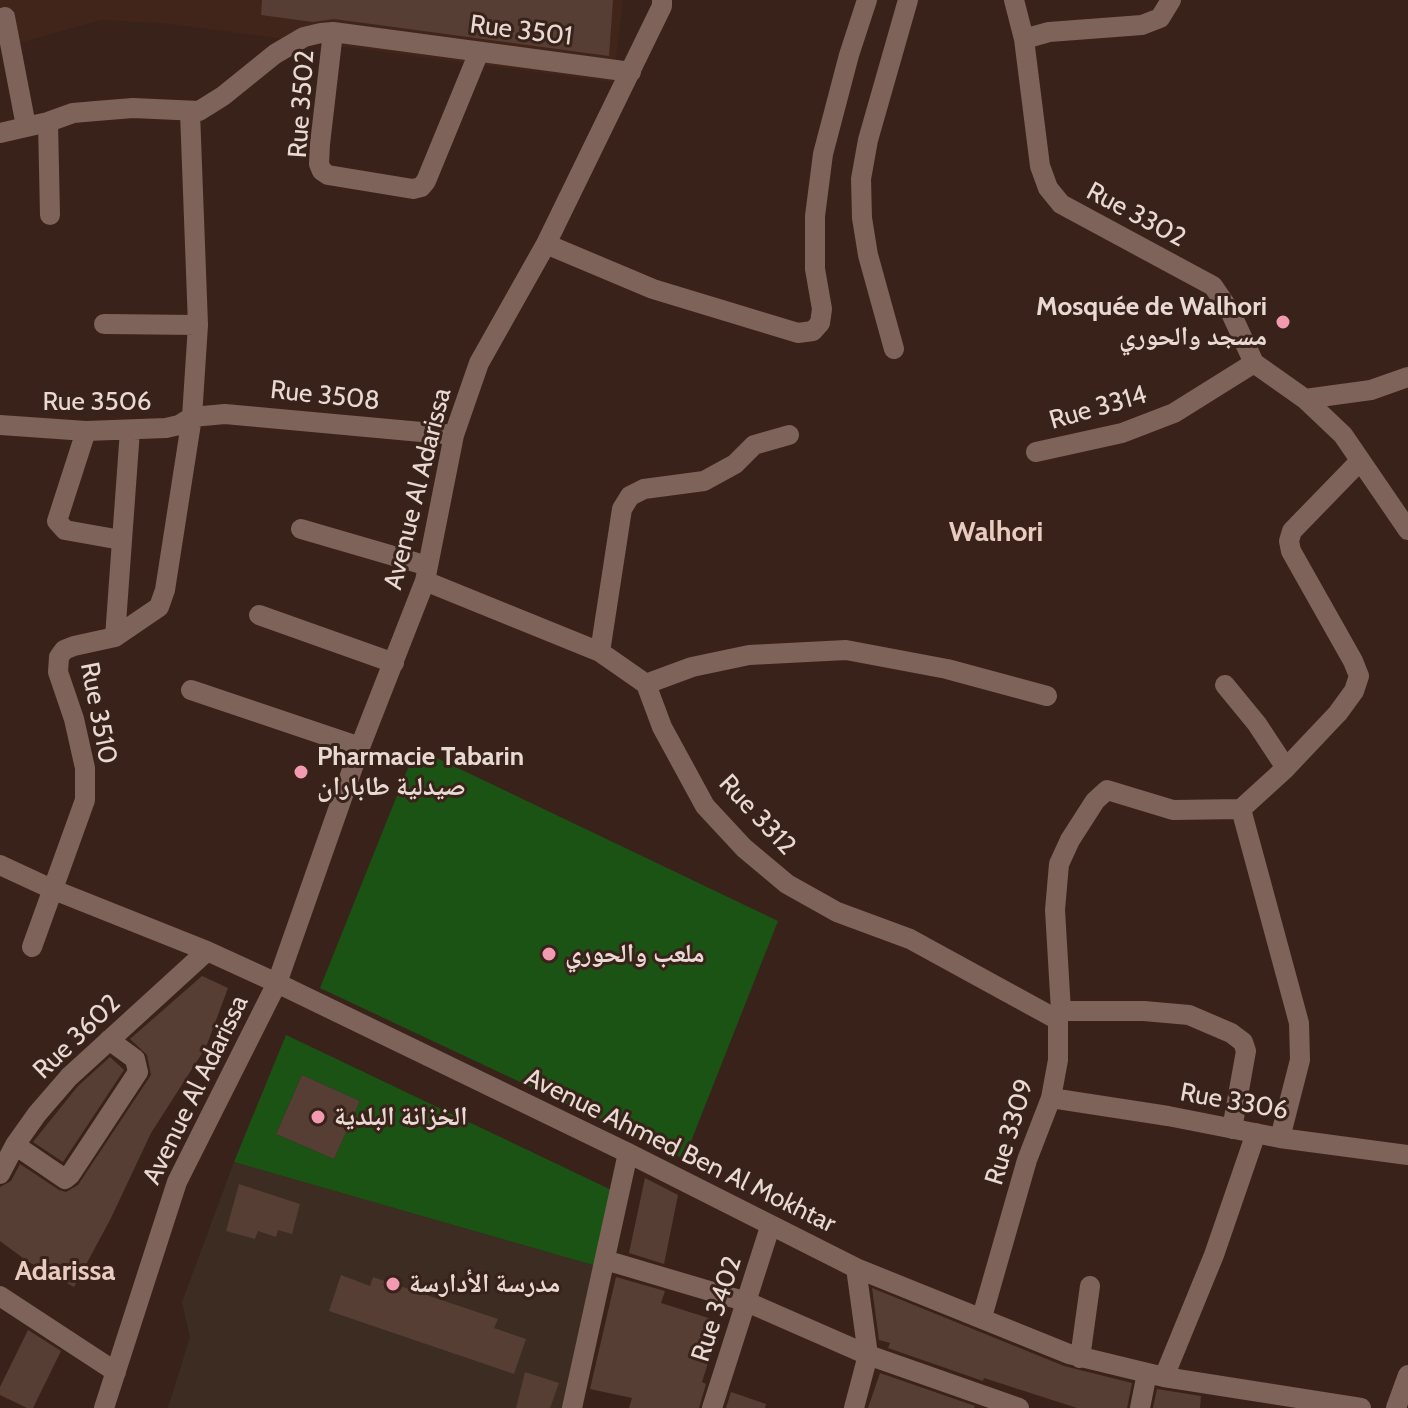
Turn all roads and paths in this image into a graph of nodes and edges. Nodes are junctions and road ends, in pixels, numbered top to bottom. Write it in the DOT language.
graph roads {
  1 [pos="662,0"];
  2 [pos="867,0"];
  3 [pos="908,0"];
  4 [pos="1014,0"];
  5 [pos="1171,0"];
  6 [pos="5,17"];
  7 [pos="333,32"];
  8 [pos="1024,39"];
  9 [pos="479,52"];
  10 [pos="631,72"];
  11 [pos="190,112"];
  12 [pos="48,122"];
  13 [pos="26,126"];
  14 [pos="0,133"];
  15 [pos="50,215"];
  16 [pos="546,244"];
  17 [pos="104,324"];
  18 [pos="198,325"];
  19 [pos="894,349"];
  20 [pos="1254,363"];
  21 [pos="1408,377"];
  22 [pos="1305,399"];
  23 [pos="192,417"];
  24 [pos="0,425"];
  25 [pos="130,430"];
  26 [pos="86,431"];
  27 [pos="454,435"];
  28 [pos="789,435"];
  29 [pos="1036,452"];
  30 [pos="1359,462"];
  31 [pos="301,529"];
  32 [pos="1408,530"];
  33 [pos="121,540"];
  34 [pos="427,573"];
  35 [pos="259,615"];
  36 [pos="115,637"];
  37 [pos="600,652"];
  38 [pos="394,663"];
  39 [pos="646,684"];
  40 [pos="1225,685"];
  41 [pos="191,690"];
  42 [pos="1047,696"];
  43 [pos="360,747"];
  44 [pos="1286,768"];
  45 [pos="1241,809"];
  46 [pos="0,865"];
  47 [pos="54,890"];
  48 [pos="32,947"];
  49 [pos="207,951"];
  50 [pos="277,983"];
  51 [pos="1059,1016"];
  52 [pos="109,1040"];
  53 [pos="1051,1098"];
  54 [pos="1232,1129"];
  55 [pos="1256,1133"];
  56 [pos="1280,1138"];
  57 [pos="15,1145"];
  58 [pos="628,1153"];
  59 [pos="1408,1155"];
  60 [pos="0,1174"];
  61 [pos="770,1227"];
  62 [pos="605,1260"];
  63 [pos="856,1268"];
  64 [pos="1090,1286"];
  65 [pos="0,1296"];
  66 [pos="747,1302"];
  67 [pos="982,1317"];
  68 [pos="868,1355"];
  69 [pos="1080,1358"];
  70 [pos="116,1372"];
  71 [pos="1155,1375"];
  72 [pos="1408,1375"];
  73 [pos="991,1403"];
  74 [pos="104,1408"];
  75 [pos="572,1408"];
  76 [pos="712,1408"];
  77 [pos="854,1408"];
  78 [pos="1019,1408"];
  79 [pos="1140,1408"];
  80 [pos="1361,1408"];
  81 [pos="1396,1408"];
  1 -- 10 [label="street, Avenue Al Adarissa"];
  2 -- 16 [label="street"];
  3 -- 19 [label="street"];
  4 -- 8 [label="street, Rue 3302"];
  5 -- 8 [label="street"];
  6 -- 13 [label="street"];
  7 -- 9 [label="street, Rue 3501"];
  7 -- 9 [label="street, Rue 3502"];
  7 -- 11 [label="street, Rue 3501"];
  8 -- 20 [label="street, Rue 3302"];
  9 -- 10 [label="street, Rue 3501"];
  10 -- 16 [label="street, Avenue Al Adarissa"];
  11 -- 12 [label="street"];
  11 -- 18 [label="street, Rue 3510"];
  12 -- 13 [label="street"];
  12 -- 15 [label="street"];
  13 -- 14 [label="street"];
  16 -- 27 [label="street, Avenue Al Adarissa"];
  17 -- 18 [label="street"];
  18 -- 23 [label="street, Rue 3510"];
  20 -- 22 [label="street"];
  20 -- 29 [label="street, Rue 3314"];
  21 -- 22 [label="street"];
  22 -- 30 [label="street"];
  23 -- 25 [label="street, Rue 3506"];
  23 -- 27 [label="street, Rue 3508"];
  23 -- 36 [label="street, Rue 3510"];
  24 -- 26 [label="street, Rue 3506"];
  25 -- 26 [label="street, Rue 3506"];
  25 -- 33 [label="street"];
  26 -- 33 [label="street"];
  27 -- 34 [label="street, Avenue Al Adarissa"];
  28 -- 37 [label="street"];
  30 -- 32 [label="street"];
  30 -- 44 [label="street"];
  31 -- 34 [label="street"];
  33 -- 36 [label="street"];
  34 -- 37 [label="street"];
  34 -- 38 [label="street, Avenue Al Adarissa"];
  35 -- 38 [label="street"];
  36 -- 47 [label="street, Rue 3510"];
  37 -- 39 [label="street"];
  38 -- 43 [label="street, Avenue Al Adarissa"];
  39 -- 42 [label="street"];
  39 -- 51 [label="street, Rue 3312"];
  40 -- 44 [label="street"];
  41 -- 43 [label="street"];
  43 -- 50 [label="street, Avenue Al Adarissa"];
  44 -- 45 [label="street"];
  45 -- 51 [label="street, Rue 3309"];
  45 -- 56 [label="street"];
  46 -- 47 [label="street, Avenue Ahmed Ben Al Mokhtar"];
  47 -- 48 [label="street"];
  47 -- 49 [label="street, Avenue Ahmed Ben Al Mokhtar"];
  49 -- 50 [label="street, Avenue Ahmed Ben Al Mokhtar"];
  49 -- 52 [label="street, Rue 3602"];
  50 -- 58 [label="street, Avenue Ahmed Ben Al Mokhtar"];
  50 -- 70 [label="street, Avenue Al Adarissa"];
  51 -- 53 [label="street, Rue 3309"];
  51 -- 54 [label="street"];
  52 -- 57 [label="street, Rue 3602"];
  52 -- 57 [label="street"];
  53 -- 54 [label="street, Rue 3306"];
  53 -- 67 [label="street, Rue 3309"];
  54 -- 55 [label="street, Rue 3306"];
  55 -- 56 [label="street, Rue 3306"];
  55 -- 71 [label="street"];
  56 -- 59 [label="street, Rue 3306"];
  57 -- 60 [label="street, Rue 3602"];
  58 -- 61 [label="street, Avenue Ahmed Ben Al Mokhtar"];
  58 -- 62 [label="street"];
  61 -- 63 [label="street, Avenue Ahmed Ben Al Mokhtar"];
  61 -- 66 [label="street, Rue 3402"];
  62 -- 66 [label="street"];
  62 -- 75 [label="street"];
  63 -- 67 [label="street, Avenue Ahmed Ben Al Mokhtar"];
  63 -- 68 [label="street"];
  64 -- 69 [label="street"];
  65 -- 70 [label="street"];
  66 -- 68 [label="street"];
  66 -- 76 [label="street, Rue 3402"];
  67 -- 69 [label="street, Avenue Ahmed Ben Al Mokhtar"];
  68 -- 73 [label="street"];
  68 -- 77 [label="street"];
  69 -- 71 [label="street, Avenue Ahmed Ben Al Mokhtar"];
  70 -- 74 [label="street, Avenue Al Adarissa"];
  71 -- 79 [label="street"];
  71 -- 80 [label="street, Avenue Ahmed Ben Al Mokhtar"];
  72 -- 81 [label="street"];
  73 -- 78 [label="street"];
}
